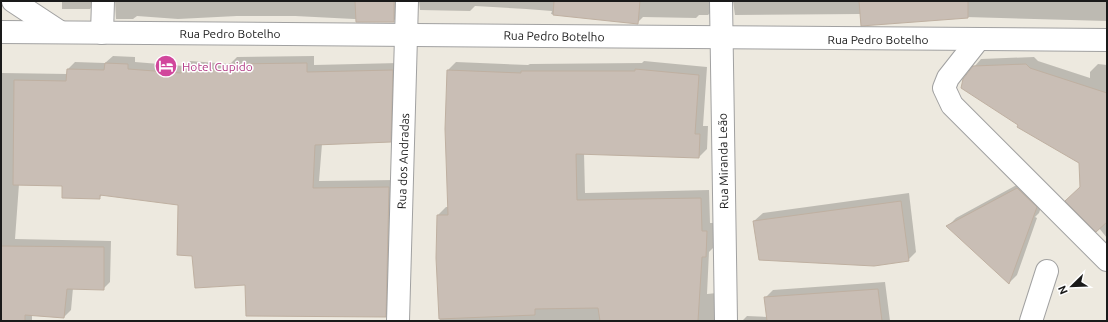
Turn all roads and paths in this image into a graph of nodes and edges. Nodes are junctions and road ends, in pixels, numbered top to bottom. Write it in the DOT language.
graph roads {
  1 [pos="13,1"];
  2 [pos="103,1"];
  3 [pos="407,1"];
  4 [pos="721,1"];
  5 [pos="1,32"];
  6 [pos="60,32"];
  7 [pos="102,33"];
  8 [pos="406,34"];
  9 [pos="722,38"];
  10 [pos="978,40"];
  11 [pos="1107,40"];
  12 [pos="1107,260"];
  13 [pos="1047,270"];
  14 [pos="398,321"];
  15 [pos="726,321"];
  16 [pos="1031,321"];
  1 -- 6 [label="street"];
  2 -- 7 [label="street"];
  3 -- 8 [label="street, Rua dos Andradas"];
  4 -- 9 [label="street, Rua Miranda Leão"];
  5 -- 6 [label="street, Rua Pedro Botelho"];
  6 -- 7 [label="street, Rua Pedro Botelho"];
  7 -- 8 [label="street, Rua Pedro Botelho"];
  8 -- 9 [label="street, Rua Pedro Botelho"];
  8 -- 14 [label="street, Rua dos Andradas"];
  9 -- 10 [label="street, Rua Pedro Botelho"];
  9 -- 15 [label="street, Rua Miranda Leão"];
  10 -- 11 [label="street, Rua Pedro Botelho"];
  10 -- 12 [label="street"];
  13 -- 16 [label="street"];
}
